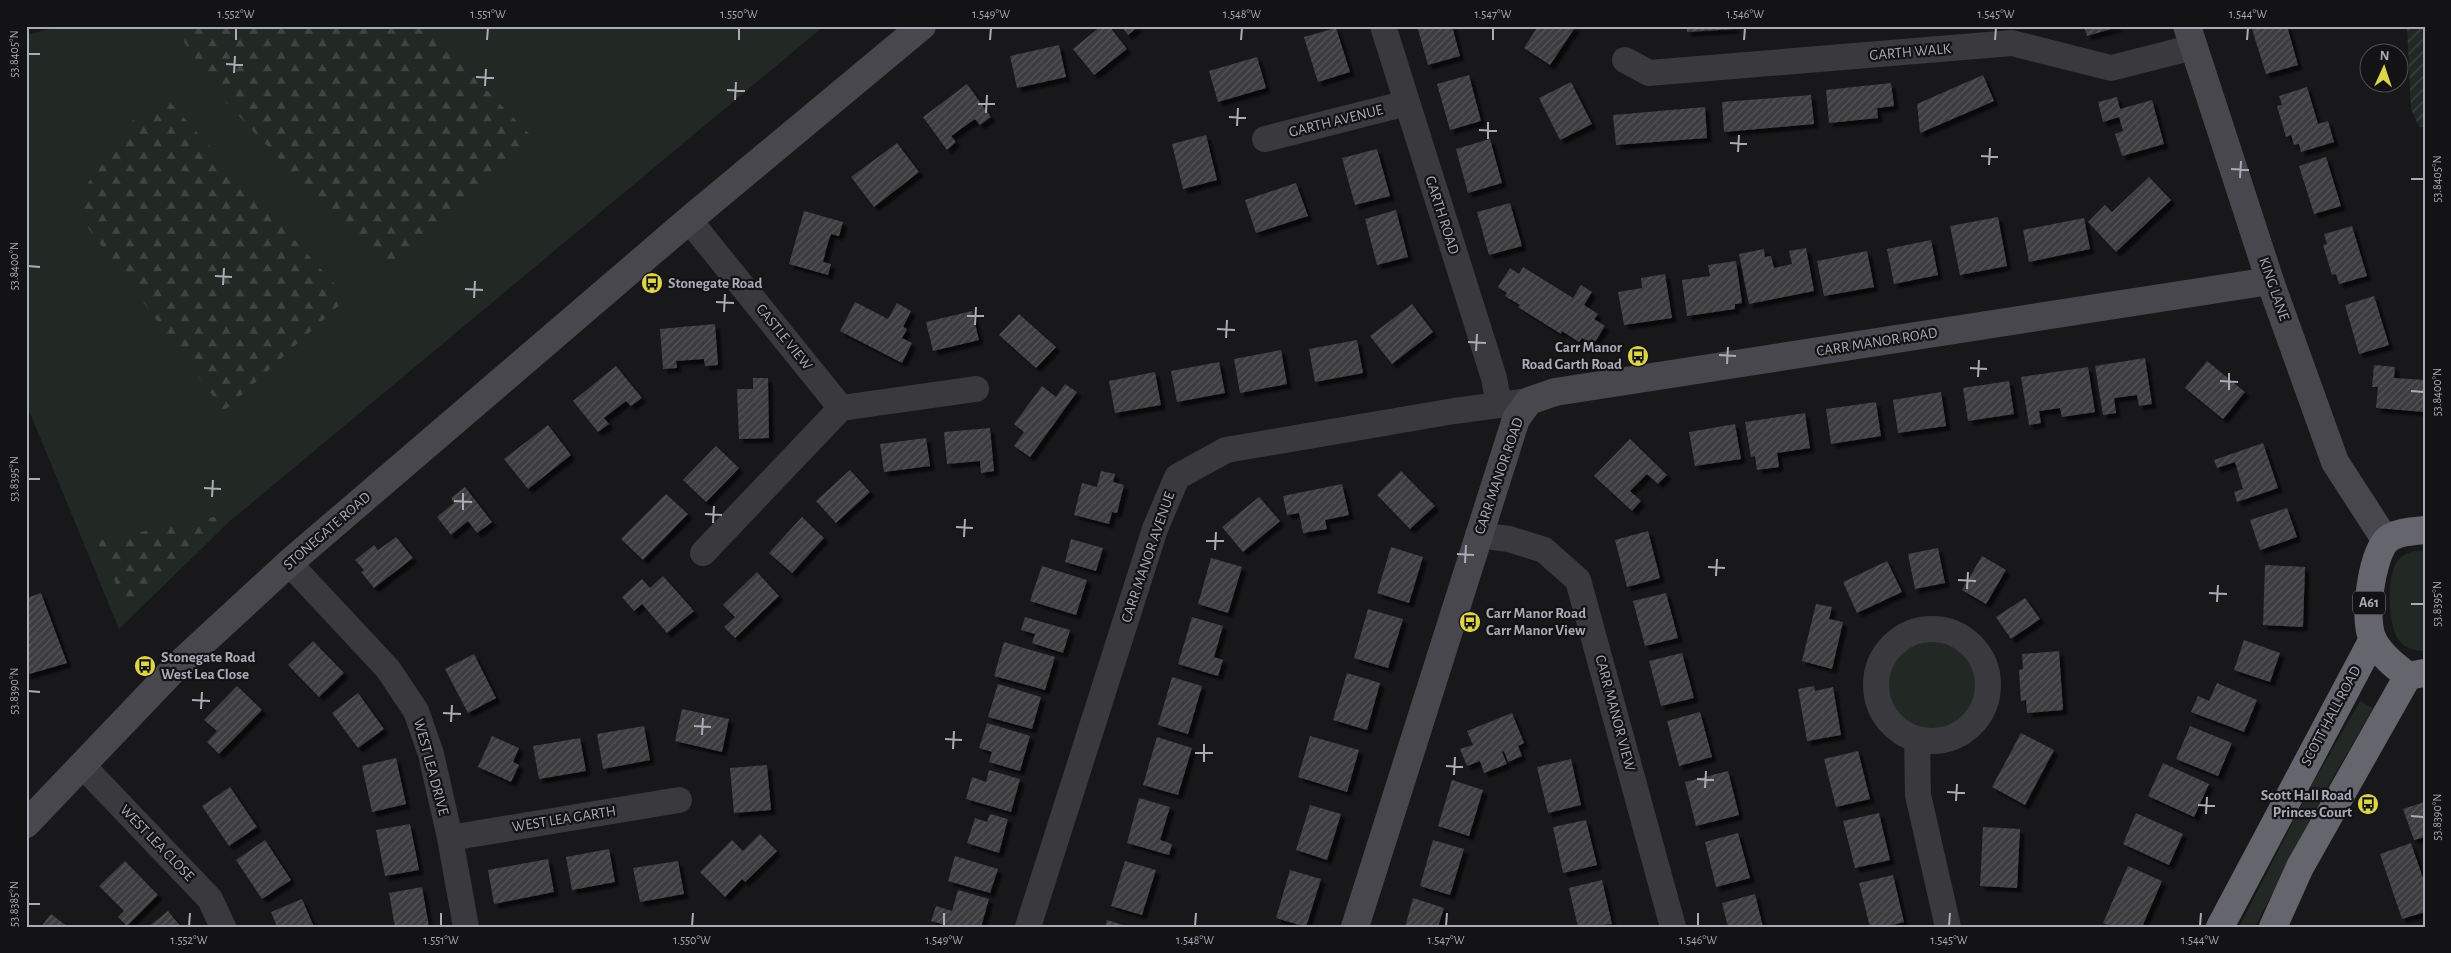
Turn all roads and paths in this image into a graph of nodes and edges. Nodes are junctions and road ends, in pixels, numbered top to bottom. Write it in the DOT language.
graph roads {
  1 [pos="922,26"];
  2 [pos="1383,26"];
  3 [pos="2190,37"];
  4 [pos="1625,60"];
  5 [pos="1407,103"];
  6 [pos="1264,139"];
  7 [pos="689,220"];
  8 [pos="2270,281"];
  9 [pos="976,389"];
  10 [pos="1529,401"];
  11 [pos="1499,405"];
  12 [pos="841,408"];
  13 [pos="2425,530"];
  14 [pos="1478,535"];
  15 [pos="2386,541"];
  16 [pos="703,553"];
  17 [pos="289,563"];
  18 [pos="2373,639"];
  19 [pos="2416,674"];
  20 [pos="1917,740"];
  21 [pos="82,765"];
  22 [pos="679,800"];
  23 [pos="26,824"];
  24 [pos="450,838"];
  25 [pos="223,927"];
  26 [pos="466,927"];
  27 [pos="1028,927"];
  28 [pos="1355,927"];
  29 [pos="1673,927"];
  30 [pos="1948,927"];
  31 [pos="2220,927"];
  32 [pos="2273,927"];
  1 -- 7 [label="street, STONEGATE ROAD"];
  2 -- 5 [label="street, GARTH ROAD"];
  3 -- 4 [label="street, GARTH WALK"];
  3 -- 8 [label="street, KING LANE"];
  5 -- 6 [label="street, GARTH AVENUE"];
  5 -- 11 [label="street, GARTH ROAD"];
  7 -- 12 [label="street, CASTLE VIEW"];
  7 -- 17 [label="street, STONEGATE ROAD"];
  8 -- 10 [label="street, CARR MANOR ROAD"];
  8 -- 15 [label="street, KING LANE"];
  9 -- 12 [label="street"];
  10 -- 11 [label="street, CARR MANOR AVENUE"];
  10 -- 14 [label="street, CARR MANOR ROAD"];
  11 -- 27 [label="street, CARR MANOR AVENUE"];
  12 -- 16 [label="street"];
  13 -- 15 [label="highway"];
  14 -- 28 [label="street, CARR MANOR ROAD"];
  14 -- 29 [label="street, CARR MANOR VIEW"];
  15 -- 18 [label="highway, A61"];
  17 -- 21 [label="street, STONEGATE ROAD"];
  17 -- 24 [label="street, WEST LEA DRIVE"];
  18 -- 19 [label="highway, A61"];
  18 -- 31 [label="highway, SCOTT HALL ROAD"];
  19 -- 32 [label="highway, A61"];
  20 -- 20 [label="street"];
  20 -- 30 [label="street"];
  21 -- 23 [label="street, STONEGATE ROAD"];
  21 -- 25 [label="street, WEST LEA CLOSE"];
  22 -- 24 [label="street, WEST LEA GARTH"];
  24 -- 26 [label="street, WEST LEA DRIVE"];
}
